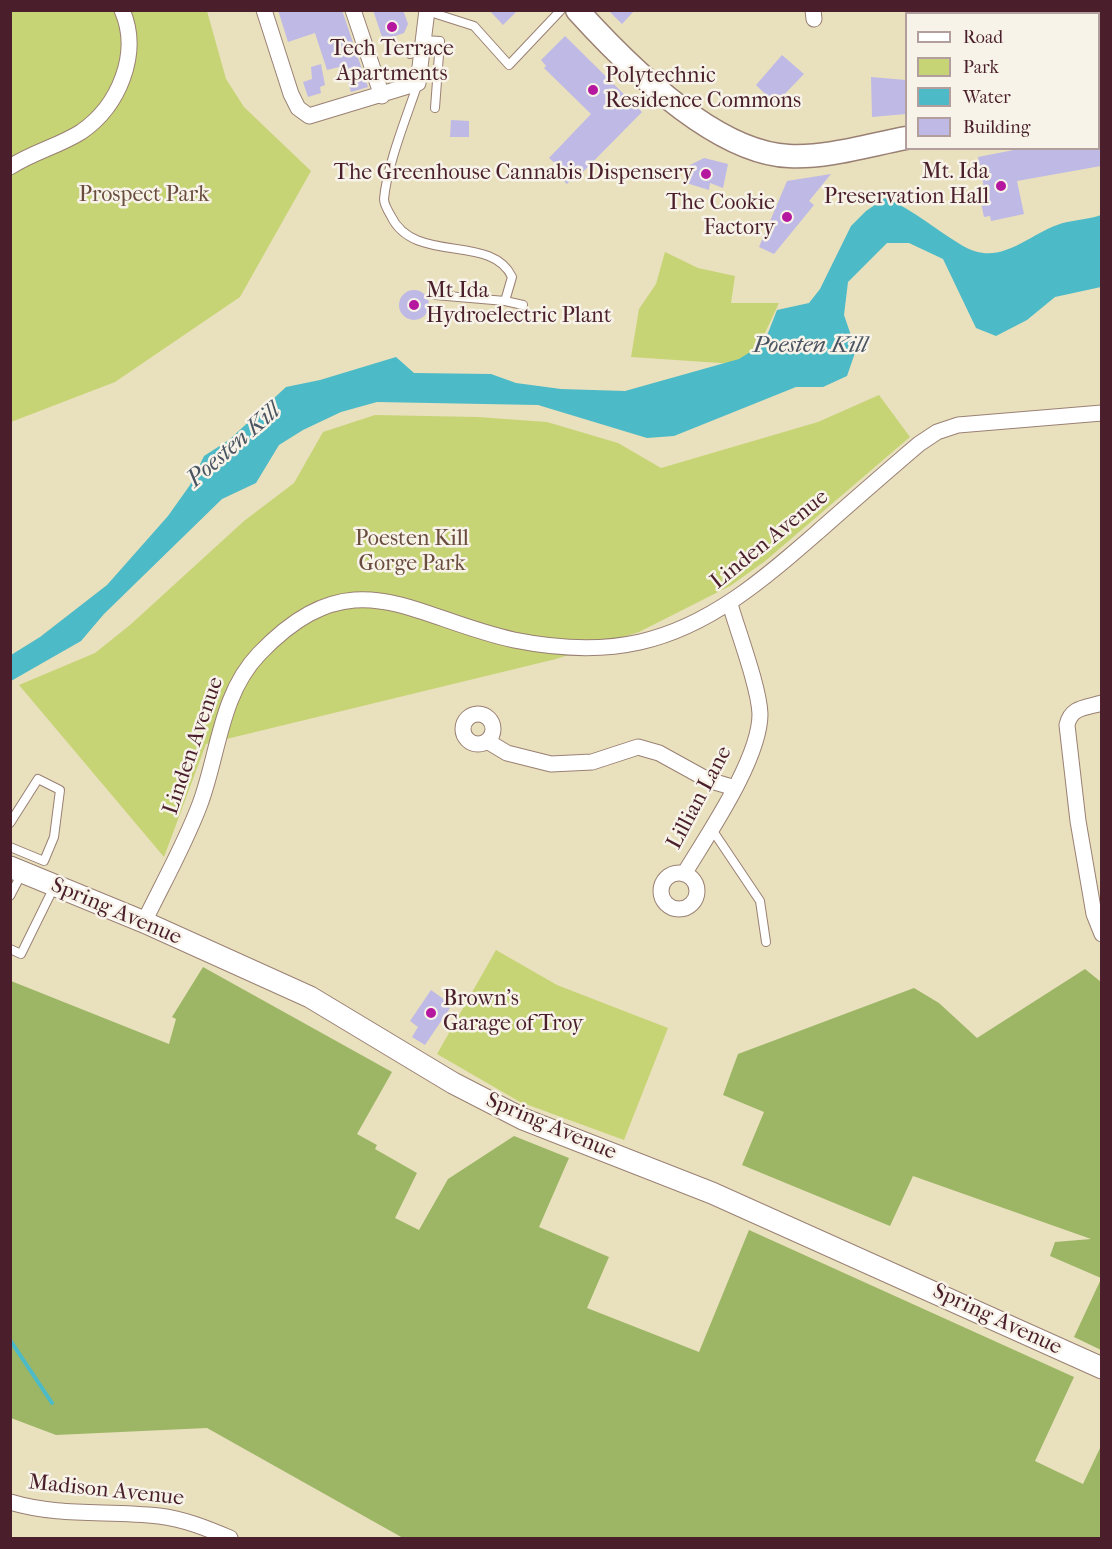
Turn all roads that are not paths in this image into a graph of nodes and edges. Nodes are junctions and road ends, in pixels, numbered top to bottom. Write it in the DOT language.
graph roads {
  1 [pos="122,10"];
  2 [pos="264,10"];
  3 [pos="353,10"];
  4 [pos="561,10"];
  5 [pos="577,10"];
  6 [pos="427,11"];
  7 [pos="420,44"];
  8 [pos="418,83"];
  9 [pos="382,96"];
  10 [pos="435,108"];
  11 [pos="905,138"];
  12 [pos="10,167"];
  13 [pos="435,295"];
  14 [pos="505,301"];
  15 [pos="523,305"];
  16 [pos="1101,413"];
  17 [pos="730,604"];
  18 [pos="1101,704"];
  19 [pos="487,741"];
  20 [pos="735,788"];
  21 [pos="10,823"];
  22 [pos="711,828"];
  23 [pos="10,847"];
  24 [pos="34,872"];
  25 [pos="684,874"];
  26 [pos="10,896"];
  27 [pos="144,922"];
  28 [pos="1101,934"];
  29 [pos="766,942"];
  30 [pos="10,949"];
  31 [pos="1101,1368"];
  32 [pos="10,1502"];
  33 [pos="230,1539"];
  1 -- 12 [label="street"];
  2 -- 9 [label="street"];
  3 -- 9 [label="street"];
  4 -- 6 [label="lane"];
  5 -- 11 [label="main road"];
  6 -- 7 [label="street"];
  7 -- 8 [label="street"];
  7 -- 10 [label="lane"];
  8 -- 9 [label="street"];
  8 -- 14 [label="lane"];
  13 -- 14 [label="lane"];
  14 -- 15 [label="lane"];
  16 -- 17 [label="street, Linden Avenue"];
  17 -- 20 [label="street, Lillian Lane"];
  17 -- 27 [label="street, Linden Avenue"];
  18 -- 28 [label="street"];
  19 -- 20 [label="street"];
  20 -- 22 [label="street, Lillian Lane"];
  21 -- 24 [label="lane"];
  22 -- 25 [label="street, Lillian Lane"];
  22 -- 29 [label="lane"];
  23 -- 24 [label="lane"];
  24 -- 26 [label="lane"];
  24 -- 27 [label="street, Spring Avenue"];
  24 -- 30 [label="lane"];
  27 -- 31 [label="street, Spring Avenue"];
  32 -- 33 [label="street, Madison Avenue"];
}
